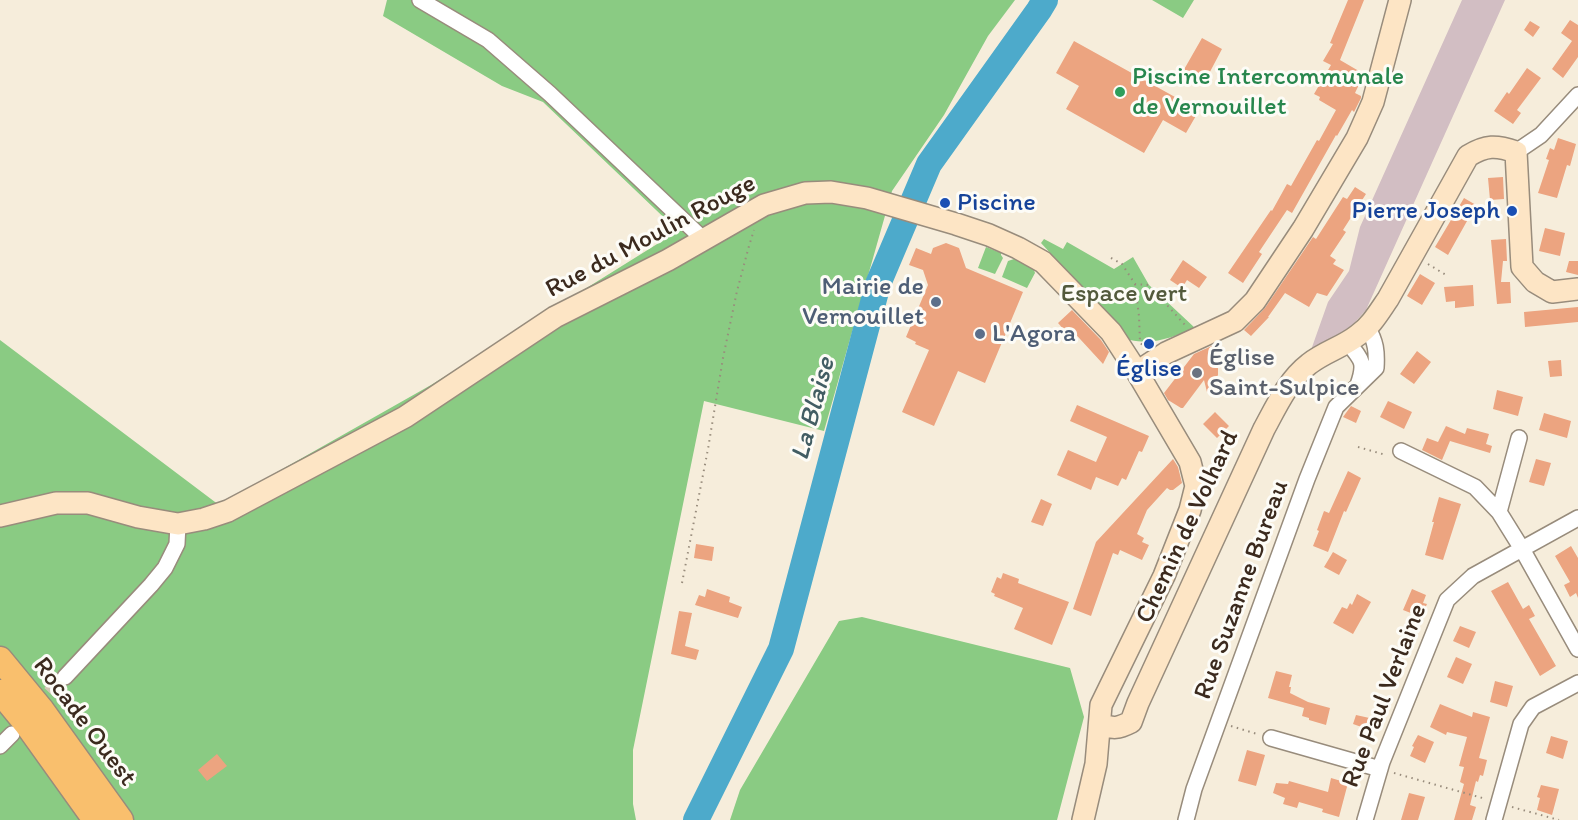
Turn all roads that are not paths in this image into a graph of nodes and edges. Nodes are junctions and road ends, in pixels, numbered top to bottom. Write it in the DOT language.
graph roads {
  1 [pos="420,0"];
  2 [pos="1400,0"];
  3 [pos="1578,95"];
  4 [pos="1516,152"];
  5 [pos="703,239"];
  6 [pos="1578,289"];
  7 [pos="1367,327"];
  8 [pos="1347,342"];
  9 [pos="1145,367"];
  10 [pos="1358,385"];
  11 [pos="1519,438"];
  12 [pos="1401,451"];
  13 [pos="1499,512"];
  14 [pos="0,516"];
  15 [pos="1578,519"];
  16 [pos="178,524"];
  17 [pos="1522,549"];
  18 [pos="1578,649"];
  19 [pos="0,659"];
  20 [pos="64,677"];
  21 [pos="1578,683"];
  22 [pos="0,692"];
  23 [pos="1100,723"];
  24 [pos="12,734"];
  25 [pos="1271,738"];
  26 [pos="0,746"];
  27 [pos="1380,769"];
  28 [pos="95,820"];
  29 [pos="121,820"];
  30 [pos="1083,820"];
  31 [pos="1186,820"];
  32 [pos="1365,820"];
  33 [pos="1494,820"];
  1 -- 5 [label="street"];
  2 -- 9 [label="street"];
  3 -- 4 [label="street"];
  4 -- 6 [label="street"];
  4 -- 7 [label="street, Chemin de Volhard"];
  5 -- 9 [label="street, Rue du Moulin Rouge"];
  5 -- 16 [label="street, Rue du Moulin Rouge"];
  7 -- 8 [label="street, Chemin de Volhard"];
  7 -- 10 [label="street, Rue Suzanne Bureau"];
  8 -- 10 [label="street"];
  8 -- 23 [label="street, Chemin de Volhard"];
  9 -- 23 [label="street, Chemin de Volhard"];
  10 -- 31 [label="street, Rue Suzanne Bureau"];
  11 -- 13 [label="street"];
  12 -- 13 [label="street"];
  13 -- 17 [label="street"];
  14 -- 16 [label="street, Rue du Moulin Rouge"];
  15 -- 17 [label="street, Rue Paul Verlaine"];
  16 -- 20 [label="street"];
  17 -- 18 [label="street"];
  17 -- 27 [label="street, Rue Paul Verlaine"];
  19 -- 29 [label="main road, Rocade Ouest"];
  21 -- 33 [label="street"];
  22 -- 28 [label="main road, Rocade Ouest"];
  23 -- 30 [label="street, Chemin de Volhard"];
  24 -- 26 [label="street"];
  25 -- 27 [label="street"];
  27 -- 32 [label="street, Rue Paul Verlaine"];
}
